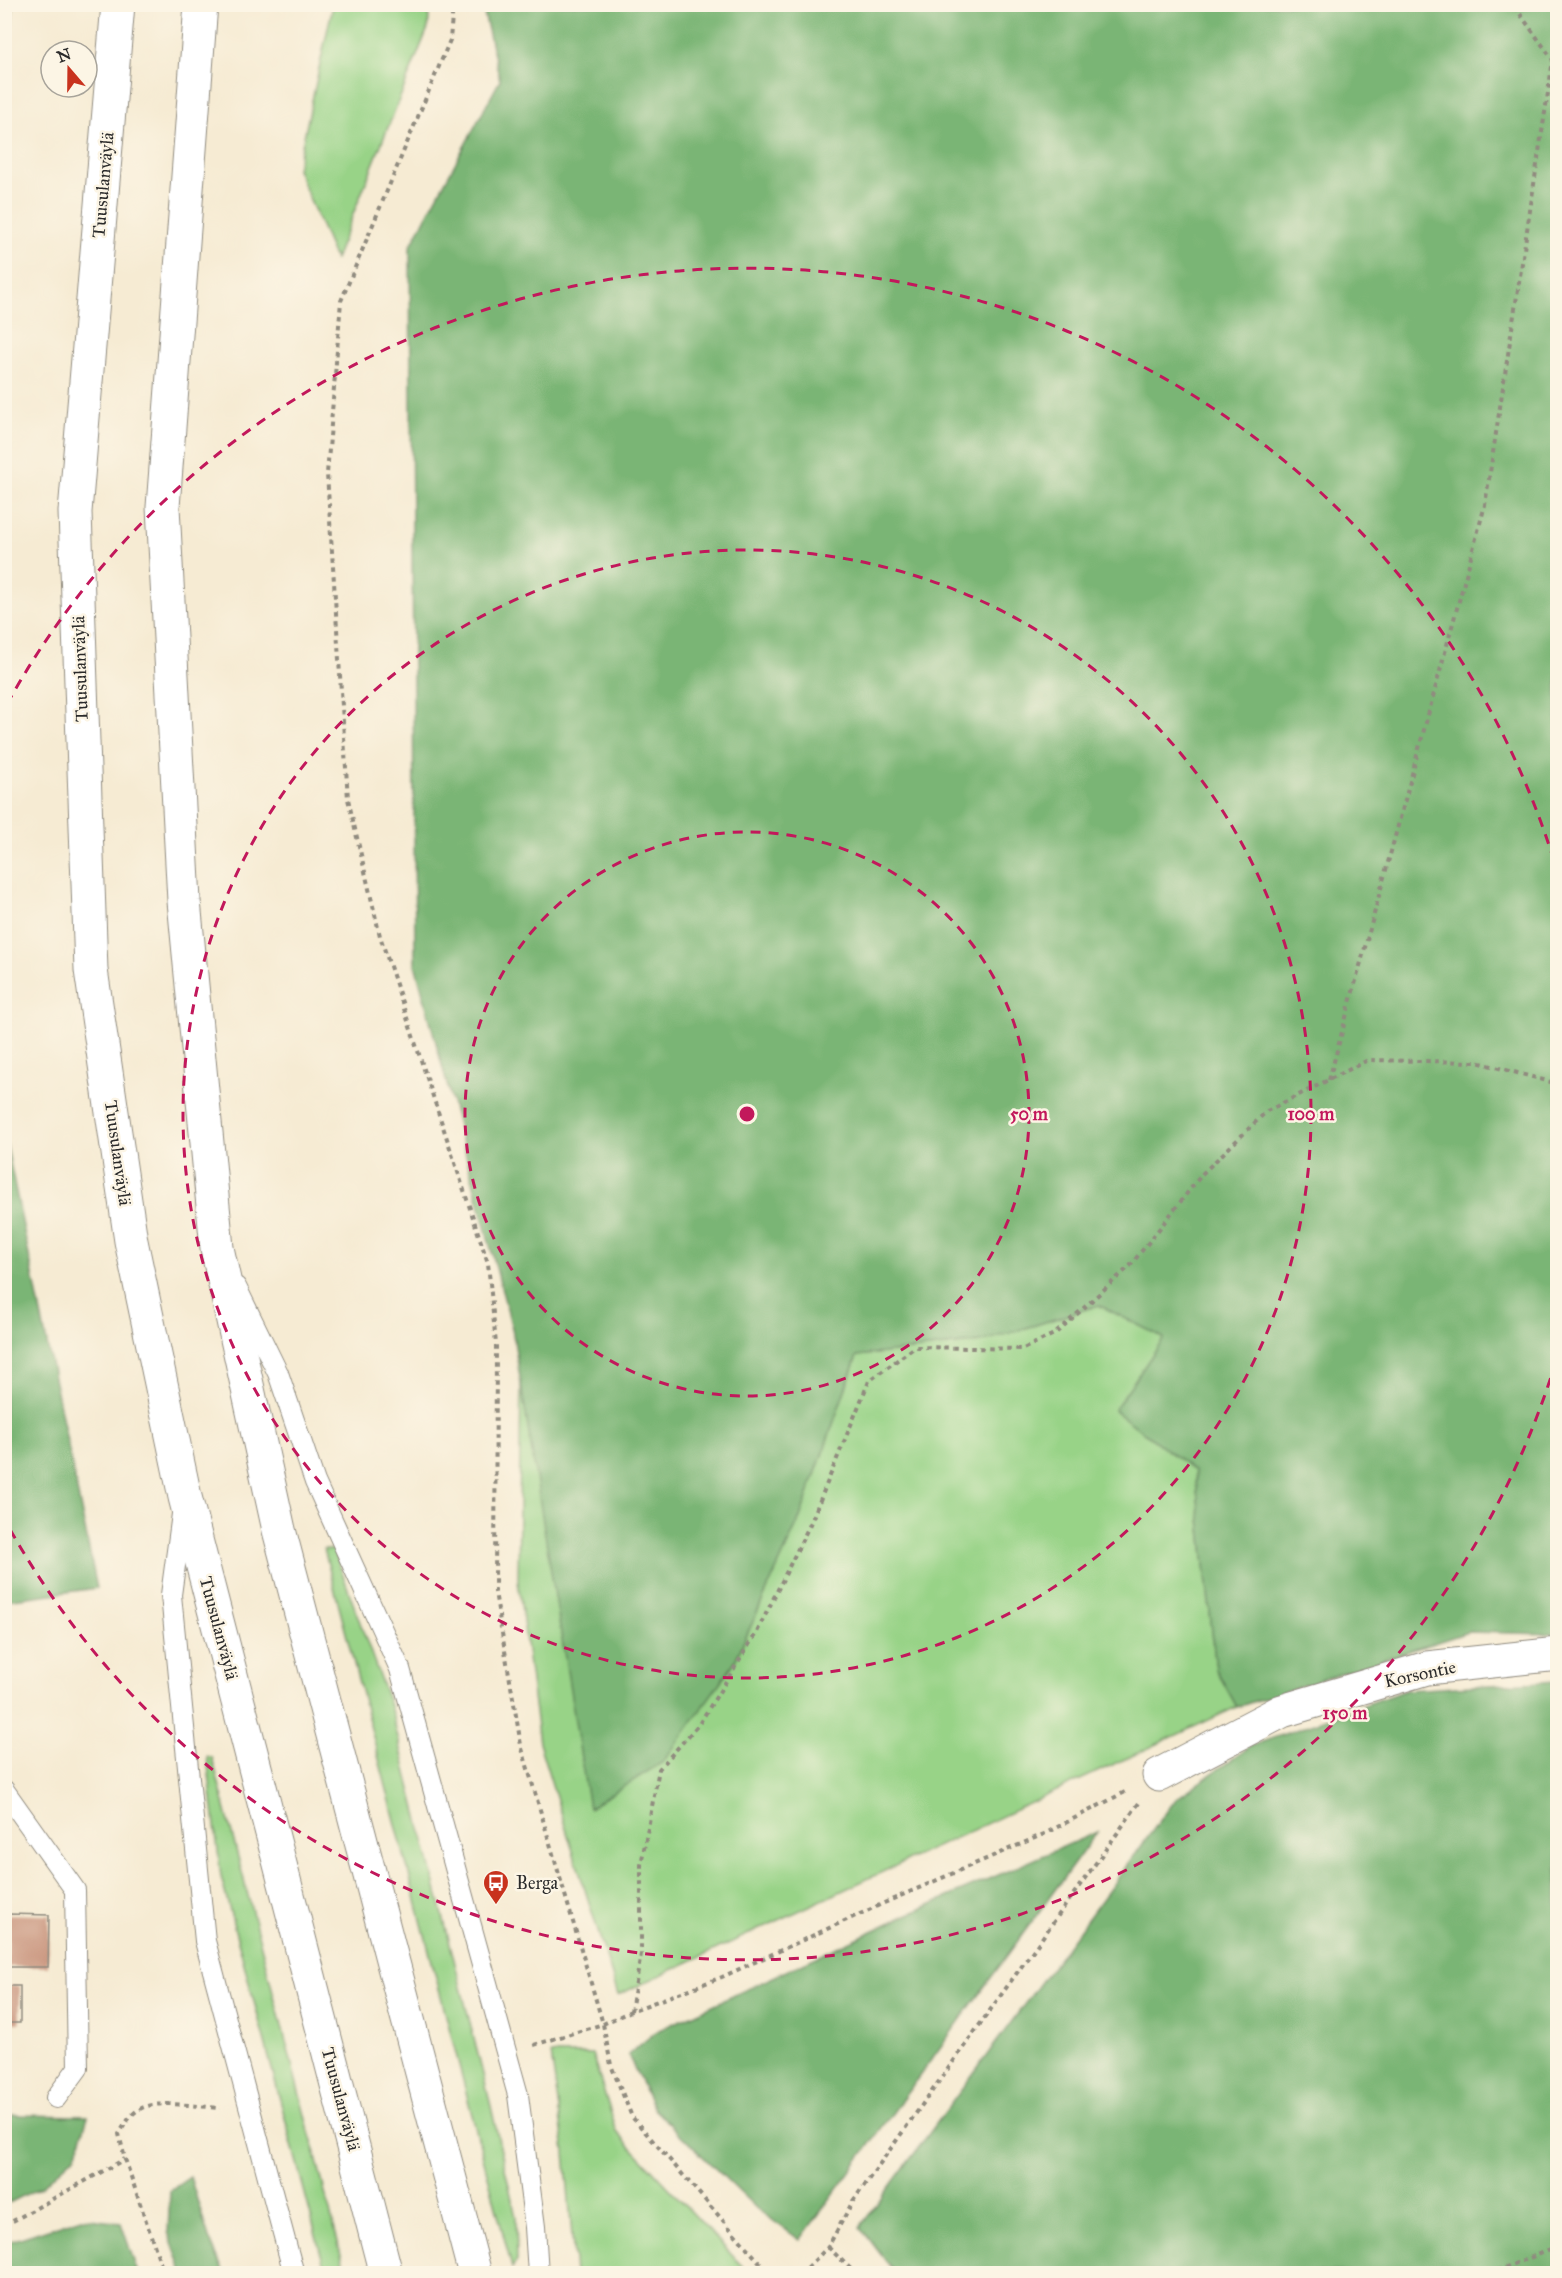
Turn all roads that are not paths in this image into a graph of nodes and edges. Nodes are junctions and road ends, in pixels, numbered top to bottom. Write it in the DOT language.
graph roads {
  1 [pos="118,4"];
  2 [pos="201,4"];
  3 [pos="217,1248"];
  4 [pos="185,1497"];
  5 [pos="1557,1654"];
  6 [pos="1158,1775"];
  7 [pos="4,1790"];
  8 [pos="56,2098"];
  9 [pos="294,2274"];
  10 [pos="386,2274"];
  11 [pos="474,2274"];
  12 [pos="538,2274"];
  1 -- 4 [label="main road, Tuusulanväylä"];
  2 -- 3 [label="main road"];
  3 -- 11 [label="main road"];
  3 -- 12 [label="lane"];
  4 -- 9 [label="lane"];
  4 -- 10 [label="main road, Tuusulanväylä"];
  5 -- 6 [label="main road, Korsontie"];
  7 -- 8 [label="lane"];
}
